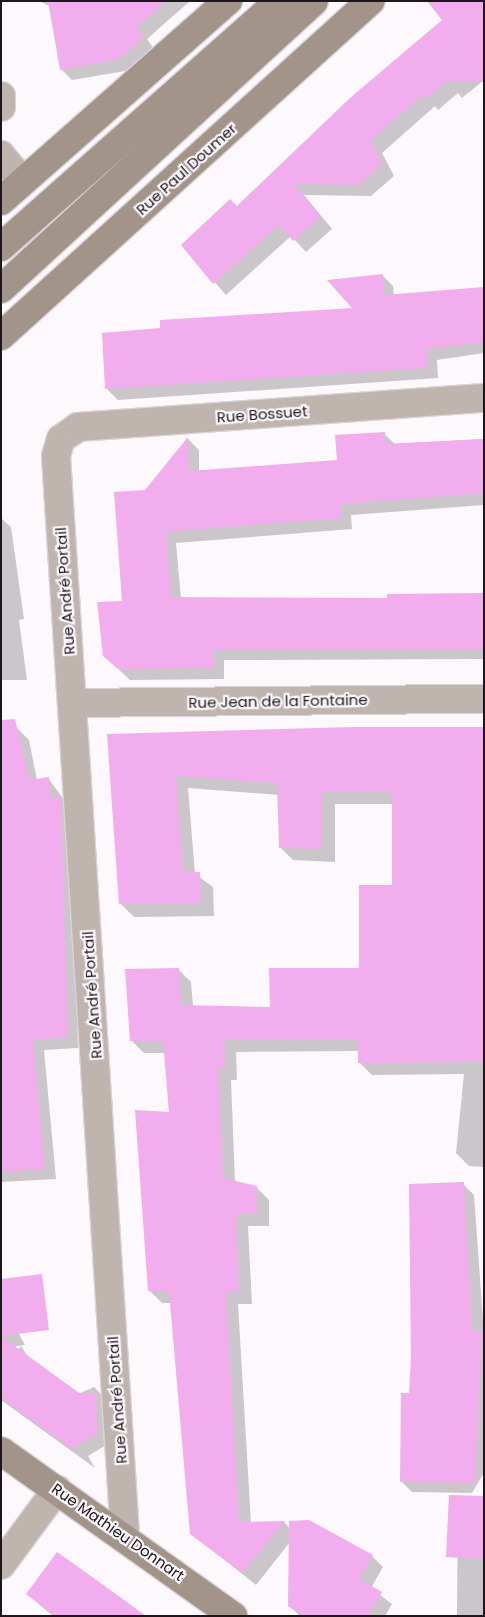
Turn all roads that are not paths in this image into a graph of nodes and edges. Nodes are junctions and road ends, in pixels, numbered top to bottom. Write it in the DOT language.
graph roads {
  1 [pos="228,1"];
  2 [pos="279,1"];
  3 [pos="314,1"];
  4 [pos="370,1"];
  5 [pos="268,43"];
  6 [pos="294,71"];
  7 [pos="1,96"];
  8 [pos="1,108"];
  9 [pos="1,155"];
  10 [pos="22,181"];
  11 [pos="1,201"];
  12 [pos="1,247"];
  13 [pos="1,289"];
  14 [pos="1,336"];
  15 [pos="484,398"];
  16 [pos="56,456"];
  17 [pos="484,698"];
  18 [pos="73,703"];
  19 [pos="1,1451"];
  20 [pos="57,1488"];
  21 [pos="125,1535"];
  22 [pos="1,1565"];
  23 [pos="233,1616"];
  1 -- 10 [label="main road"];
  2 -- 12 [label="main road"];
  3 -- 5 [label="main road"];
  4 -- 6 [label="main road, Rue Paul Doumer"];
  5 -- 6 [label="main road"];
  5 -- 13 [label="main road"];
  6 -- 14 [label="main road, Rue Paul Doumer"];
  7 -- 8 [label="street"];
  9 -- 10 [label="street"];
  10 -- 11 [label="main road"];
  15 -- 16 [label="street, Rue Bossuet"];
  16 -- 18 [label="street, Rue André Portail"];
  17 -- 18 [label="street, Rue Jean de la Fontaine"];
  18 -- 21 [label="street, Rue André Portail"];
  19 -- 20 [label="main road, Rue Mathieu Donnart"];
  20 -- 21 [label="main road, Rue Mathieu Donnart"];
  20 -- 22 [label="street"];
  21 -- 23 [label="main road, Rue Mathieu Donnart"];
}
